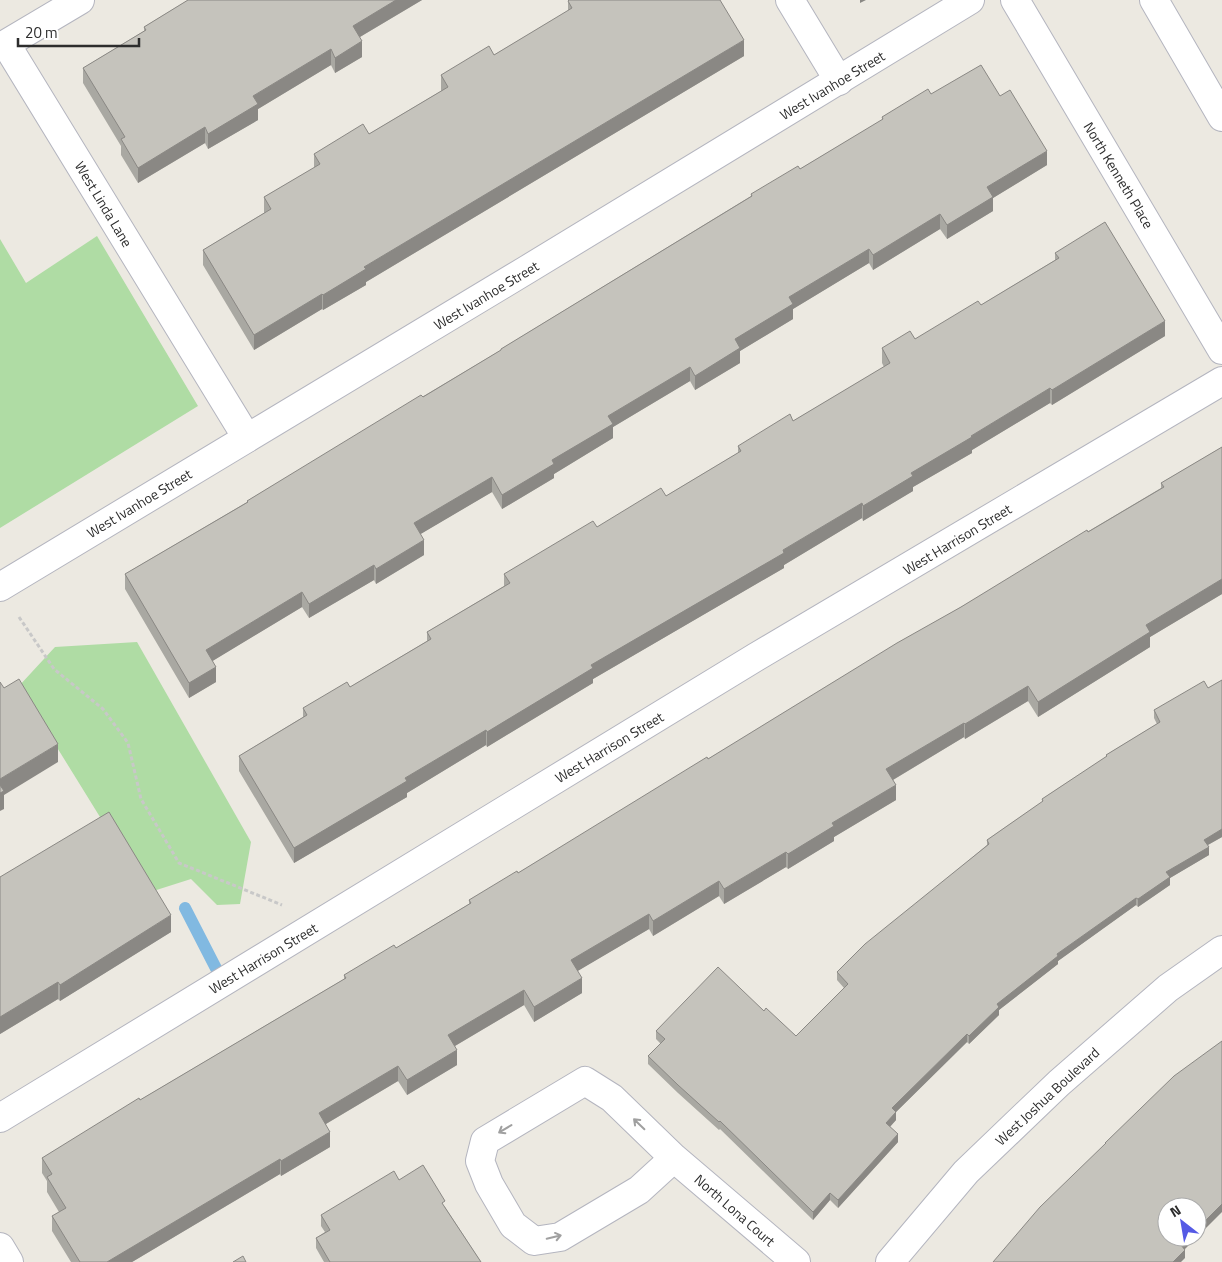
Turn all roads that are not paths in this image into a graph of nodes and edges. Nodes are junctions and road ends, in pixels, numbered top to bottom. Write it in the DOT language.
graph roads {
  1 [pos="80,0"];
  2 [pos="790,0"];
  3 [pos="970,0"];
  4 [pos="1015,0"];
  5 [pos="1154,0"];
  6 [pos="839,81"];
  7 [pos="1222,117"];
  8 [pos="1222,350"];
  9 [pos="1222,381"];
  10 [pos="247,438"];
  11 [pos="0,587"];
  12 [pos="1222,950"];
  13 [pos="0,1118"];
  14 [pos="674,1158"];
  15 [pos="0,1247"];
  16 [pos="9,1262"];
  17 [pos="796,1262"];
  18 [pos="890,1262"];
  1 -- 10 [label="street, West Linda Lane"];
  2 -- 6 [label="street"];
  3 -- 6 [label="street, West Ivanhoe Street"];
  4 -- 8 [label="street, North Kenneth Place"];
  5 -- 7 [label="street"];
  6 -- 10 [label="street, West Ivanhoe Street"];
  9 -- 13 [label="street, West Harrison Street"];
  10 -- 11 [label="street, West Ivanhoe Street"];
  12 -- 18 [label="street, West Joshua Boulevard"];
  14 -- 14 [label="street, North Lona Court, one-way"];
  14 -- 17 [label="street, North Lona Court"];
  15 -- 16 [label="street"];
}
